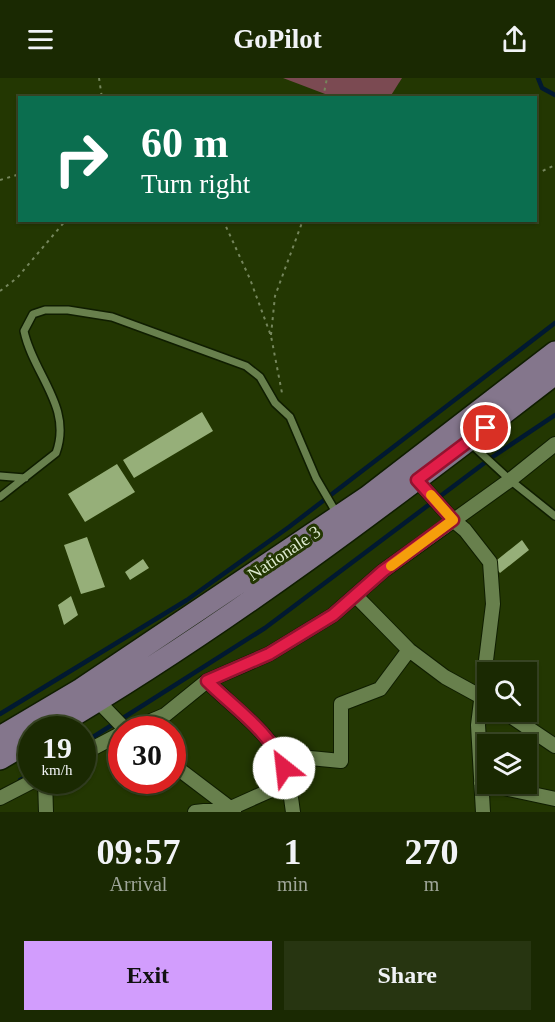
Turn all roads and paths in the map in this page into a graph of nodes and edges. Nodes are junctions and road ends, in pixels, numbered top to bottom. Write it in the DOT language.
graph roads {
  1 [pos="99,78"];
  2 [pos="327,78"];
  3 [pos="102,96"];
  4 [pos="323,96"];
  5 [pos="555,165"];
  6 [pos="537,174"];
  7 [pos="18,175"];
  8 [pos="0,180"];
  9 [pos="64,222"];
  10 [pos="224,222"];
  11 [pos="302,222"];
  12 [pos="0,291"];
  13 [pos="271,336"];
  14 [pos="555,352"];
  15 [pos="555,374"];
  16 [pos="290,417"];
  17 [pos="468,441"];
  18 [pos="555,444"];
  19 [pos="0,476"];
  20 [pos="25,478"];
  21 [pos="417,480"];
  22 [pos="510,480"];
  23 [pos="0,497"];
  24 [pos="555,516"];
  25 [pos="453,520"];
  26 [pos="344,524"];
  27 [pos="356,596"];
  28 [pos="409,650"];
  29 [pos="487,662"];
  30 [pos="207,681"];
  31 [pos="89,694"];
  32 [pos="477,694"];
  33 [pos="65,716"];
  34 [pos="112,716"];
  35 [pos="163,716"];
  36 [pos="519,722"];
  37 [pos="0,737"];
  38 [pos="555,746"];
  39 [pos="18,748"];
  40 [pos="279,755"];
  41 [pos="0,759"];
  42 [pos="186,775"];
  43 [pos="289,782"];
  44 [pos="18,789"];
  45 [pos="45,794"];
  46 [pos="482,794"];
  47 [pos="536,794"];
  48 [pos="0,798"];
  49 [pos="555,798"];
  50 [pos="233,810"];
  51 [pos="200,811"];
  52 [pos="46,812"];
  53 [pos="293,812"];
  54 [pos="483,812"];
  1 -- 3 [label="path"];
  2 -- 4 [label="path"];
  5 -- 6 [label="path"];
  7 -- 8 [label="path"];
  9 -- 12 [label="path"];
  10 -- 13 [label="path"];
  11 -- 13 [label="path"];
  13 -- 16 [label="path"];
  14 -- 26 [label="main road, Nationale 3"];
  15 -- 17 [label="main road, Nationale 3"];
  16 -- 20 [label="lane"];
  16 -- 26 [label="lane"];
  17 -- 21 [label="main road, Nationale 3"];
  17 -- 22 [label="lane"];
  18 -- 22 [label="street"];
  19 -- 20 [label="lane"];
  20 -- 23 [label="lane"];
  21 -- 25 [label="street"];
  21 -- 26 [label="main road, Nationale 3"];
  22 -- 24 [label="lane"];
  22 -- 25 [label="street"];
  25 -- 27 [label="street"];
  25 -- 29 [label="street"];
  26 -- 31 [label="main road, Nationale 3"];
  27 -- 28 [label="street"];
  27 -- 30 [label="street"];
  28 -- 32 [label="street"];
  28 -- 40 [label="street"];
  30 -- 35 [label="street"];
  30 -- 40 [label="street"];
  31 -- 33 [label="main road, Nationale 3"];
  31 -- 34 [label="street"];
  31 -- 37 [label="main road, Nationale 3"];
  36 -- 38 [label="street"];
  39 -- 41 [label="main road"];
  40 -- 43 [label="street"];
  42 -- 50 [label="street"];
  43 -- 50 [label="street"];
  43 -- 53 [label="street"];
  44 -- 48 [label="street"];
  45 -- 52 [label="street"];
  46 -- 54 [label="street"];
  47 -- 49 [label="street"];
  50 -- 51 [label="street"];
}
